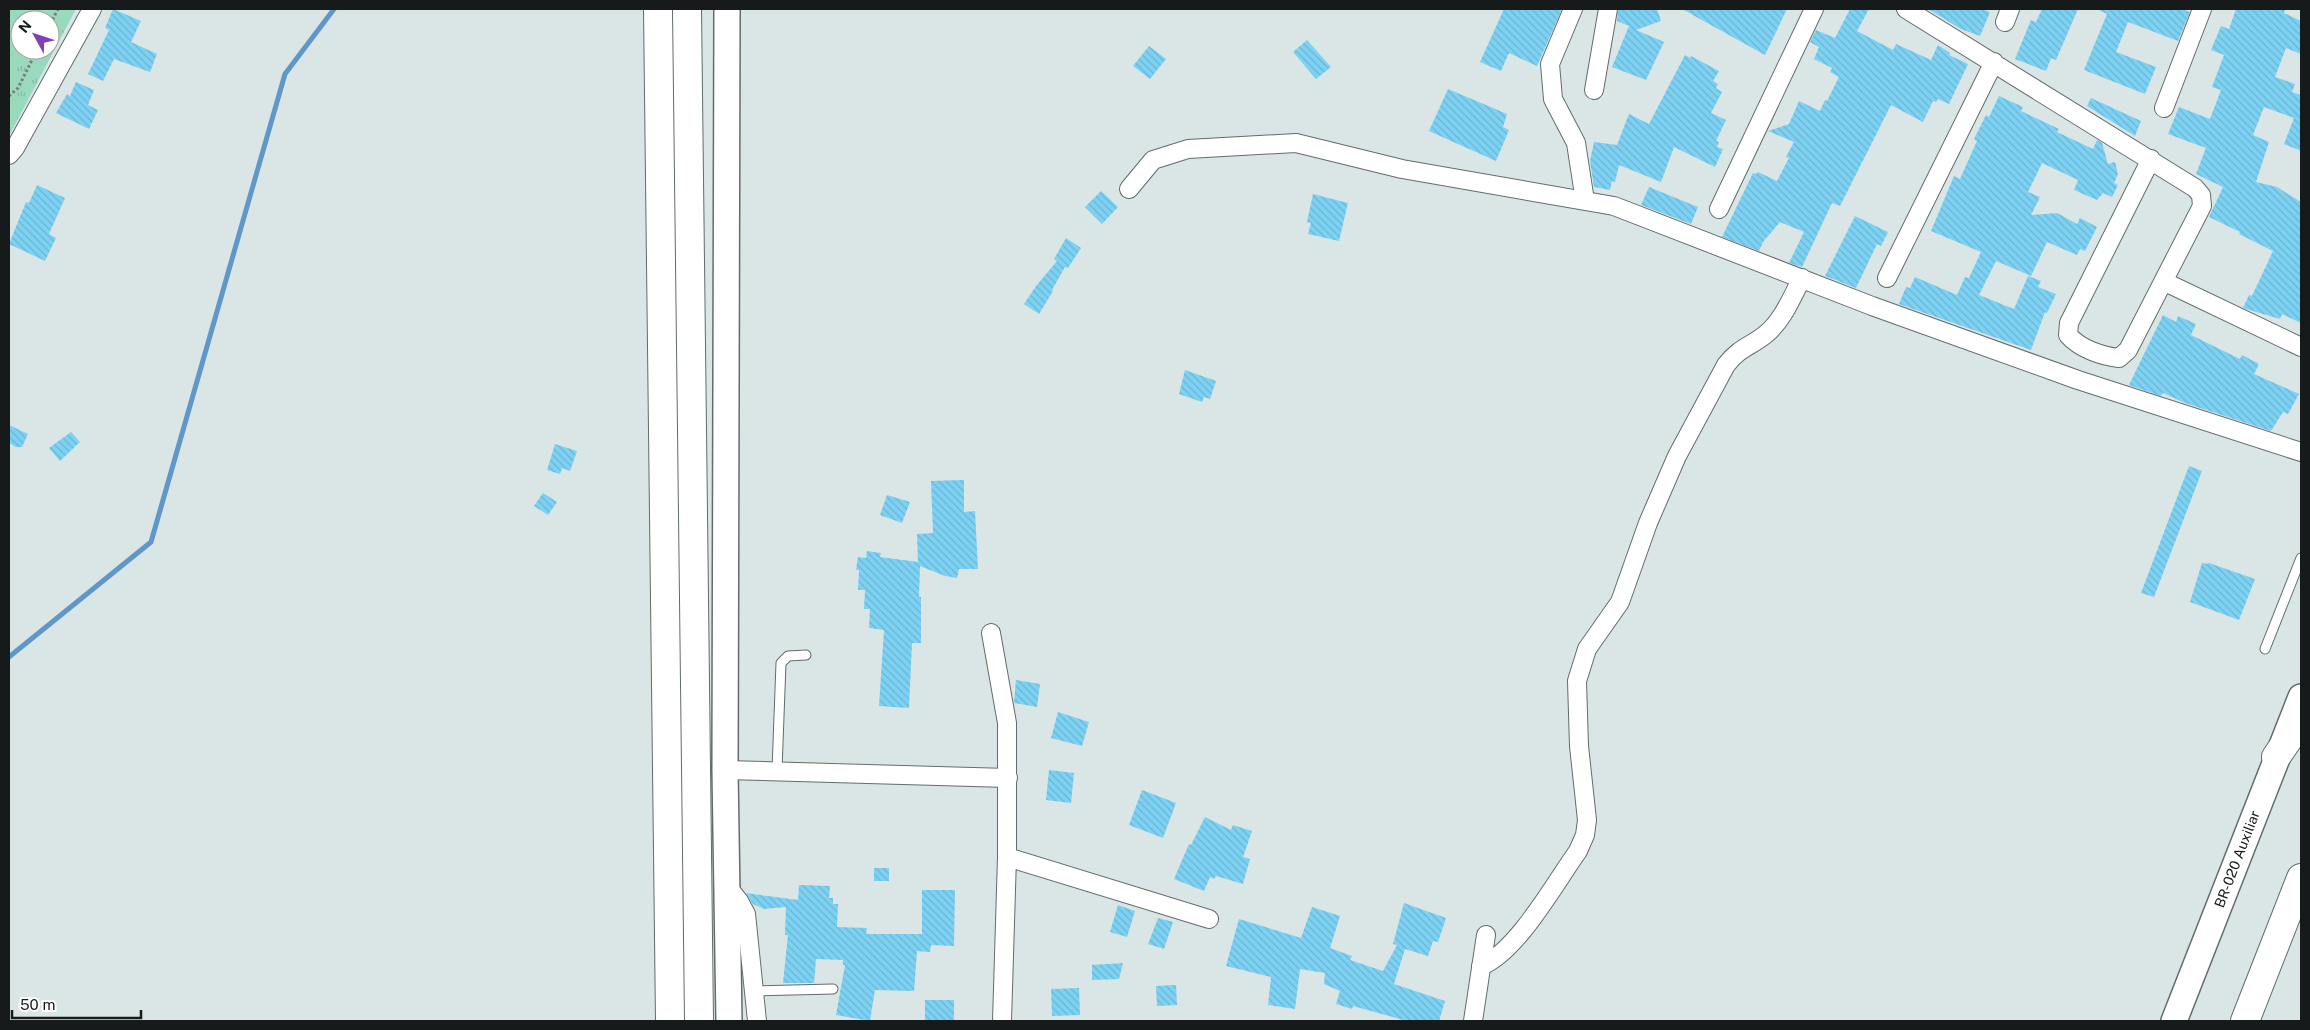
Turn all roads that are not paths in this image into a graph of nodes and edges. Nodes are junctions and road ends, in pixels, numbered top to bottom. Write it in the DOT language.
graph roads {
  1 [pos="92,9"];
  2 [pos="658,9"];
  3 [pos="687,9"];
  4 [pos="727,9"];
  5 [pos="1573,9"];
  6 [pos="1608,9"];
  7 [pos="1814,9"];
  8 [pos="1906,9"];
  9 [pos="2202,9"];
  10 [pos="1994,62"];
  11 [pos="1594,90"];
  12 [pos="2164,108"];
  13 [pos="9,155"];
  14 [pos="2150,159"];
  15 [pos="1129,188"];
  16 [pos="1585,201"];
  17 [pos="1719,210"];
  18 [pos="1802,278"];
  19 [pos="1887,278"];
  20 [pos="2164,282"];
  21 [pos="2301,347"];
  22 [pos="2301,452"];
  23 [pos="2301,558"];
  24 [pos="991,633"];
  25 [pos="2265,649"];
  26 [pos="806,655"];
  27 [pos="2301,697"];
  28 [pos="2301,721"];
  29 [pos="2276,757"];
  30 [pos="725,770"];
  31 [pos="778,770"];
  32 [pos="1008,778"];
  33 [pos="1007,857"];
  34 [pos="2301,878"];
  35 [pos="726,886"];
  36 [pos="1209,919"];
  37 [pos="1486,935"];
  38 [pos="1481,966"];
  39 [pos="833,989"];
  40 [pos="754,991"];
  41 [pos="729,1017"];
  42 [pos="757,1018"];
  43 [pos="670,1021"];
  44 [pos="700,1021"];
  45 [pos="1002,1021"];
  46 [pos="1473,1021"];
  47 [pos="2174,1021"];
  48 [pos="2245,1021"];
  1 -- 13 [label="street"];
  2 -- 43 [label="main road"];
  3 -- 44 [label="main road"];
  4 -- 30 [label="street"];
  5 -- 16 [label="street"];
  6 -- 11 [label="street"];
  7 -- 17 [label="street"];
  8 -- 10 [label="street"];
  9 -- 12 [label="street"];
  10 -- 14 [label="street"];
  10 -- 19 [label="street"];
  14 -- 20 [label="street"];
  14 -- 20 [label="street"];
  15 -- 16 [label="street"];
  16 -- 18 [label="street"];
  18 -- 22 [label="street"];
  18 -- 38 [label="street"];
  20 -- 21 [label="street"];
  23 -- 25 [label="lane"];
  24 -- 32 [label="street"];
  26 -- 31 [label="lane"];
  27 -- 29 [label="street, BR-020 Auxiliar"];
  28 -- 29 [label="main road"];
  29 -- 47 [label="street, BR-020 Auxiliar"];
  30 -- 31 [label="street"];
  30 -- 35 [label="street"];
  31 -- 32 [label="street"];
  32 -- 33 [label="street"];
  33 -- 36 [label="street"];
  33 -- 45 [label="street"];
  34 -- 48 [label="main road"];
  35 -- 40 [label="street"];
  35 -- 41 [label="street"];
  37 -- 38 [label="street"];
  38 -- 46 [label="street"];
  39 -- 40 [label="lane"];
  40 -- 42 [label="street"];
  41 -- 42 [label="street"];
}
